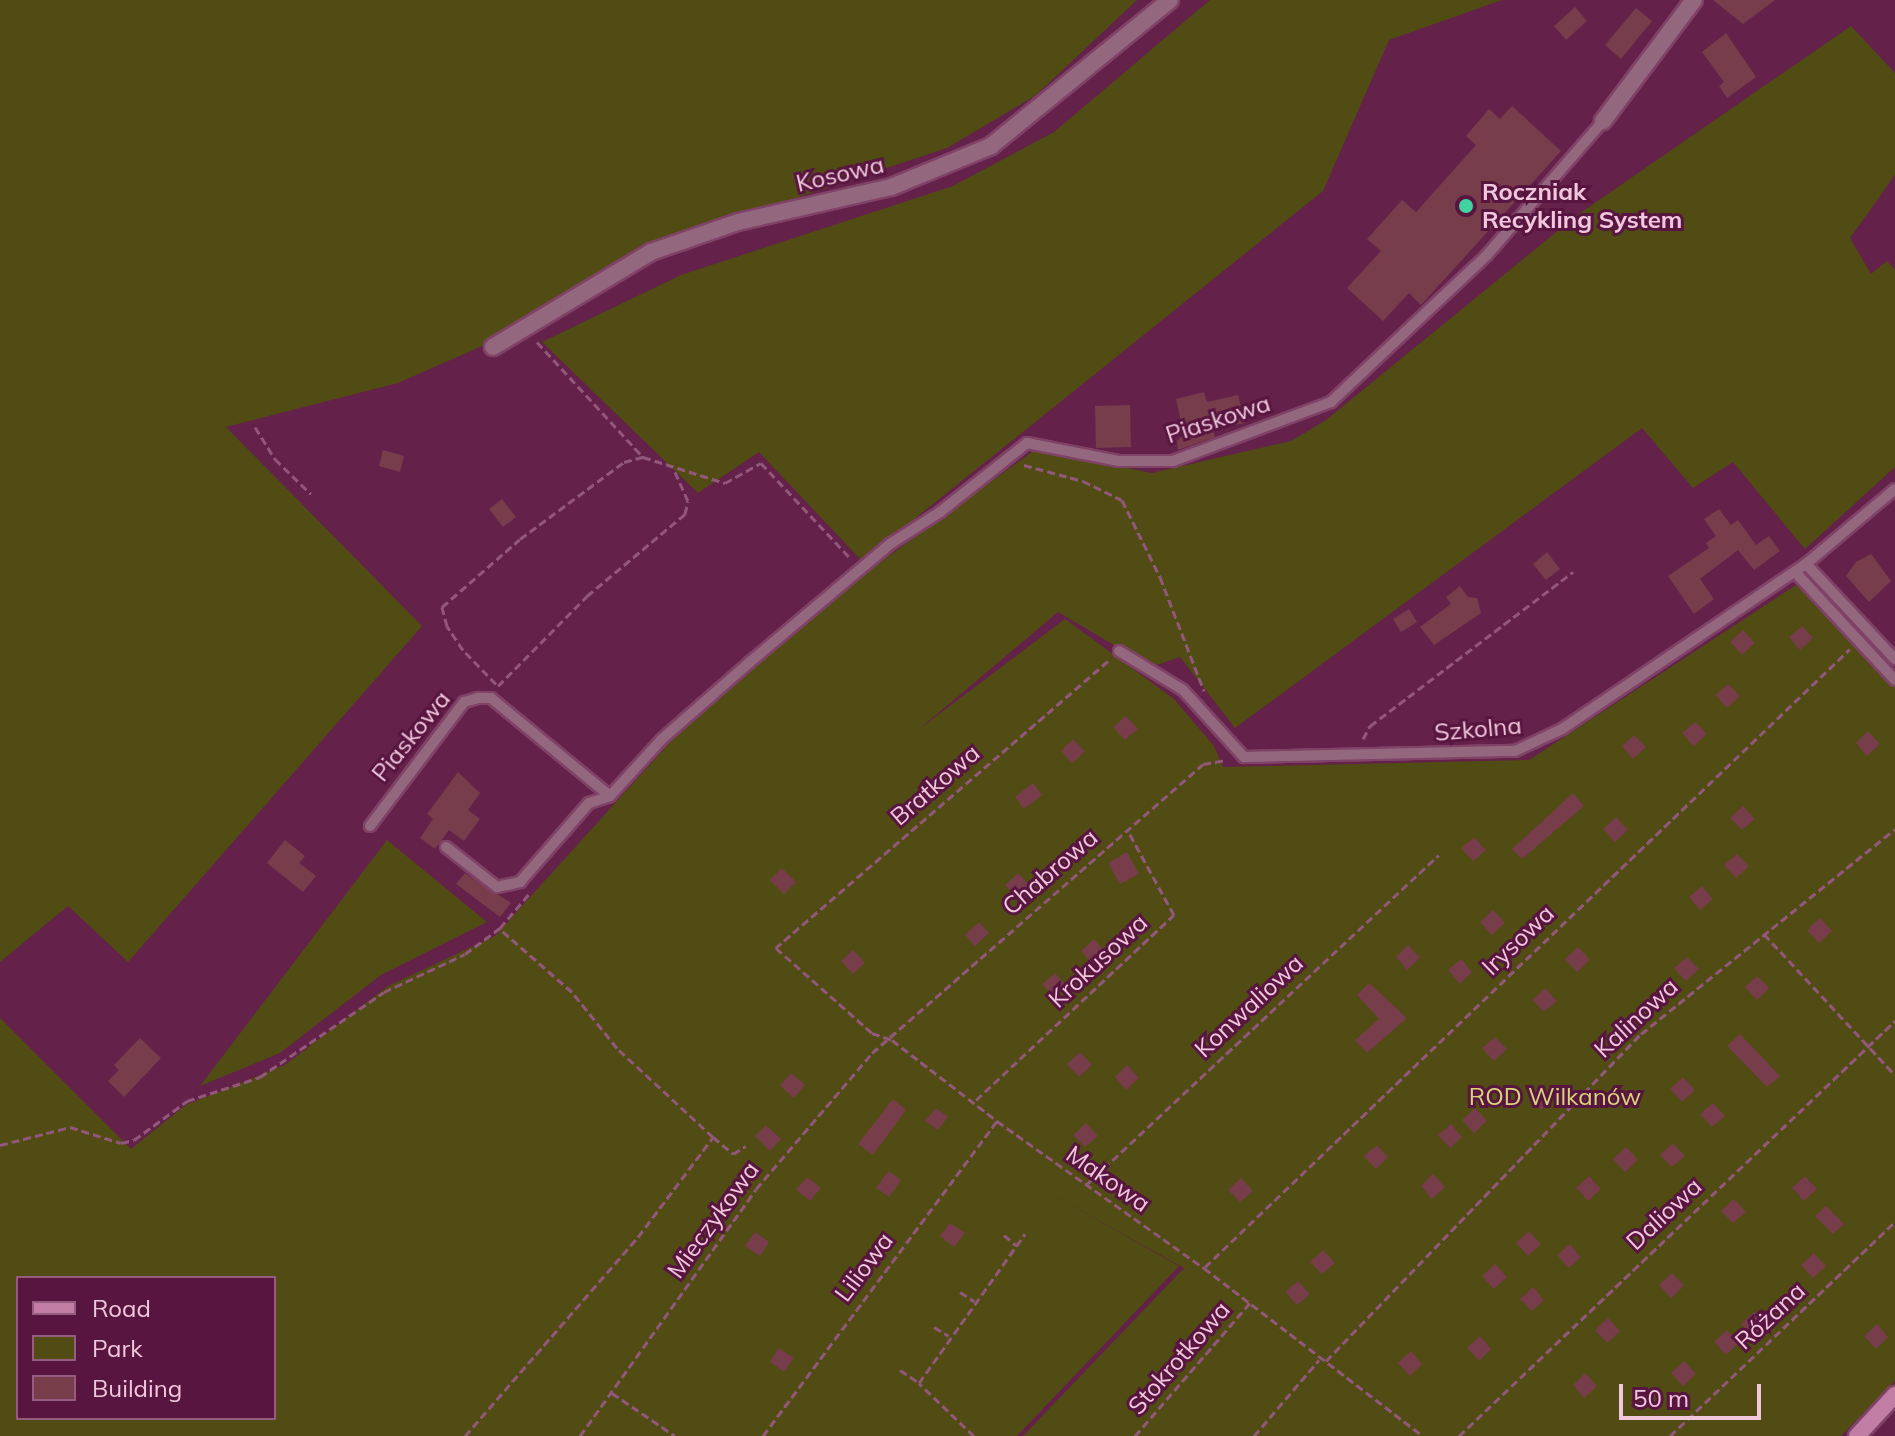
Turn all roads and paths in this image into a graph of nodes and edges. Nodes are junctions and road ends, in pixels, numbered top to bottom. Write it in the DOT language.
graph roads {
  1 [pos="1170,0"];
  2 [pos="1694,0"];
  3 [pos="1603,121"];
  4 [pos="523,328"];
  5 [pos="493,347"];
  6 [pos="255,427"];
  7 [pos="643,457"];
  8 [pos="1009,460"];
  9 [pos="675,471"];
  10 [pos="1895,489"];
  11 [pos="311,494"];
  12 [pos="1806,564"];
  13 [pos="861,570"];
  14 [pos="1573,572"];
  15 [pos="1795,572"];
  16 [pos="1858,641"];
  17 [pos="1119,651"];
  18 [pos="1895,659"];
  19 [pos="1895,680"];
  20 [pos="498,686"];
  21 [pos="491,698"];
  22 [pos="1211,718"];
  23 [pos="1366,755"];
  24 [pos="1244,757"];
  25 [pos="610,796"];
  26 [pos="370,826"];
  27 [pos="1127,829"];
  28 [pos="1895,829"];
  29 [pos="446,847"];
  30 [pos="1439,855"];
  31 [pos="504,923"];
  32 [pos="500,928"];
  33 [pos="1764,933"];
  34 [pos="776,948"];
  35 [pos="1895,1021"];
  36 [pos="892,1040"];
  37 [pos="1868,1046"];
  38 [pos="1895,1075"];
  39 [pos="975,1101"];
  40 [pos="997,1121"];
  41 [pos="713,1137"];
  42 [pos="0,1145"];
  43 [pos="746,1146"];
  44 [pos="1086,1185"];
  45 [pos="1895,1222"];
  46 [pos="1025,1234"];
  47 [pos="1004,1235"];
  48 [pos="1016,1245"];
  49 [pos="1204,1268"];
  50 [pos="960,1292"];
  51 [pos="974,1301"];
  52 [pos="1250,1303"];
  53 [pos="934,1327"];
  54 [pos="949,1336"];
  55 [pos="1320,1358"];
  56 [pos="1325,1362"];
  57 [pos="900,1370"];
  58 [pos="919,1383"];
  59 [pos="611,1392"];
  60 [pos="1895,1395"];
  61 [pos="465,1436"];
  62 [pos="580,1436"];
  63 [pos="675,1436"];
  64 [pos="763,1436"];
  65 [pos="974,1436"];
  66 [pos="1135,1436"];
  67 [pos="1254,1436"];
  68 [pos="1423,1436"];
  69 [pos="1459,1436"];
  70 [pos="1670,1436"];
  71 [pos="1857,1436"];
  1 -- 4 [label="street, Kosowa"];
  2 -- 3 [label="street, Piaskowa"];
  3 -- 8 [label="lane, Piaskowa"];
  4 -- 5 [label="street, Kosowa"];
  4 -- 7 [label="path"];
  6 -- 11 [label="path"];
  7 -- 9 [label="path"];
  7 -- 20 [label="path"];
  8 -- 13 [label="lane, Piaskowa"];
  8 -- 22 [label="path"];
  9 -- 13 [label="path"];
  9 -- 20 [label="path"];
  10 -- 12 [label="lane, Szkolna"];
  12 -- 15 [label="lane, Szkolna"];
  12 -- 18 [label="lane"];
  13 -- 25 [label="lane, Piaskowa"];
  14 -- 23 [label="path"];
  15 -- 16 [label="lane"];
  15 -- 23 [label="lane, Szkolna"];
  16 -- 19 [label="lane"];
  16 -- 49 [label="path, Irysowa"];
  17 -- 22 [label="lane"];
  17 -- 34 [label="path, Bratkowa"];
  20 -- 21 [label="path"];
  21 -- 25 [label="lane, Piaskowa"];
  21 -- 26 [label="lane, Piaskowa"];
  22 -- 24 [label="lane"];
  23 -- 24 [label="lane, Szkolna"];
  24 -- 27 [label="path, Chabrowa"];
  25 -- 29 [label="lane, Piaskowa"];
  27 -- 36 [label="path, Chabrowa"];
  27 -- 39 [label="path, Krokusowa"];
  28 -- 33 [label="path, Kalinowa"];
  30 -- 44 [label="path, Konwaliowa"];
  31 -- 32 [label="path"];
  32 -- 41 [label="path"];
  32 -- 42 [label="path"];
  33 -- 37 [label="path"];
  33 -- 56 [label="path, Kalinowa"];
  34 -- 36 [label="path, Makowa"];
  35 -- 37 [label="path, Daliowa"];
  36 -- 39 [label="path, Makowa"];
  36 -- 59 [label="path, Mieczykowa"];
  37 -- 38 [label="path"];
  37 -- 69 [label="path, Daliowa"];
  39 -- 40 [label="path, Makowa"];
  40 -- 44 [label="path, Makowa"];
  40 -- 64 [label="path, Liliowa"];
  41 -- 43 [label="path"];
  41 -- 61 [label="path"];
  44 -- 49 [label="path, Makowa"];
  45 -- 70 [label="path, Różana"];
  46 -- 48 [label="path"];
  47 -- 48 [label="path"];
  48 -- 51 [label="path"];
  49 -- 52 [label="path, Makowa"];
  50 -- 51 [label="path"];
  51 -- 54 [label="path"];
  52 -- 55 [label="path, Makowa"];
  52 -- 66 [label="path, Stokrotkowa"];
  53 -- 54 [label="path"];
  54 -- 58 [label="path"];
  55 -- 56 [label="path, Makowa"];
  55 -- 67 [label="path"];
  56 -- 68 [label="path, Makowa"];
  57 -- 58 [label="path"];
  58 -- 65 [label="path"];
  59 -- 62 [label="path, Mieczykowa"];
  59 -- 63 [label="path"];
  60 -- 71 [label="main road"];
}
